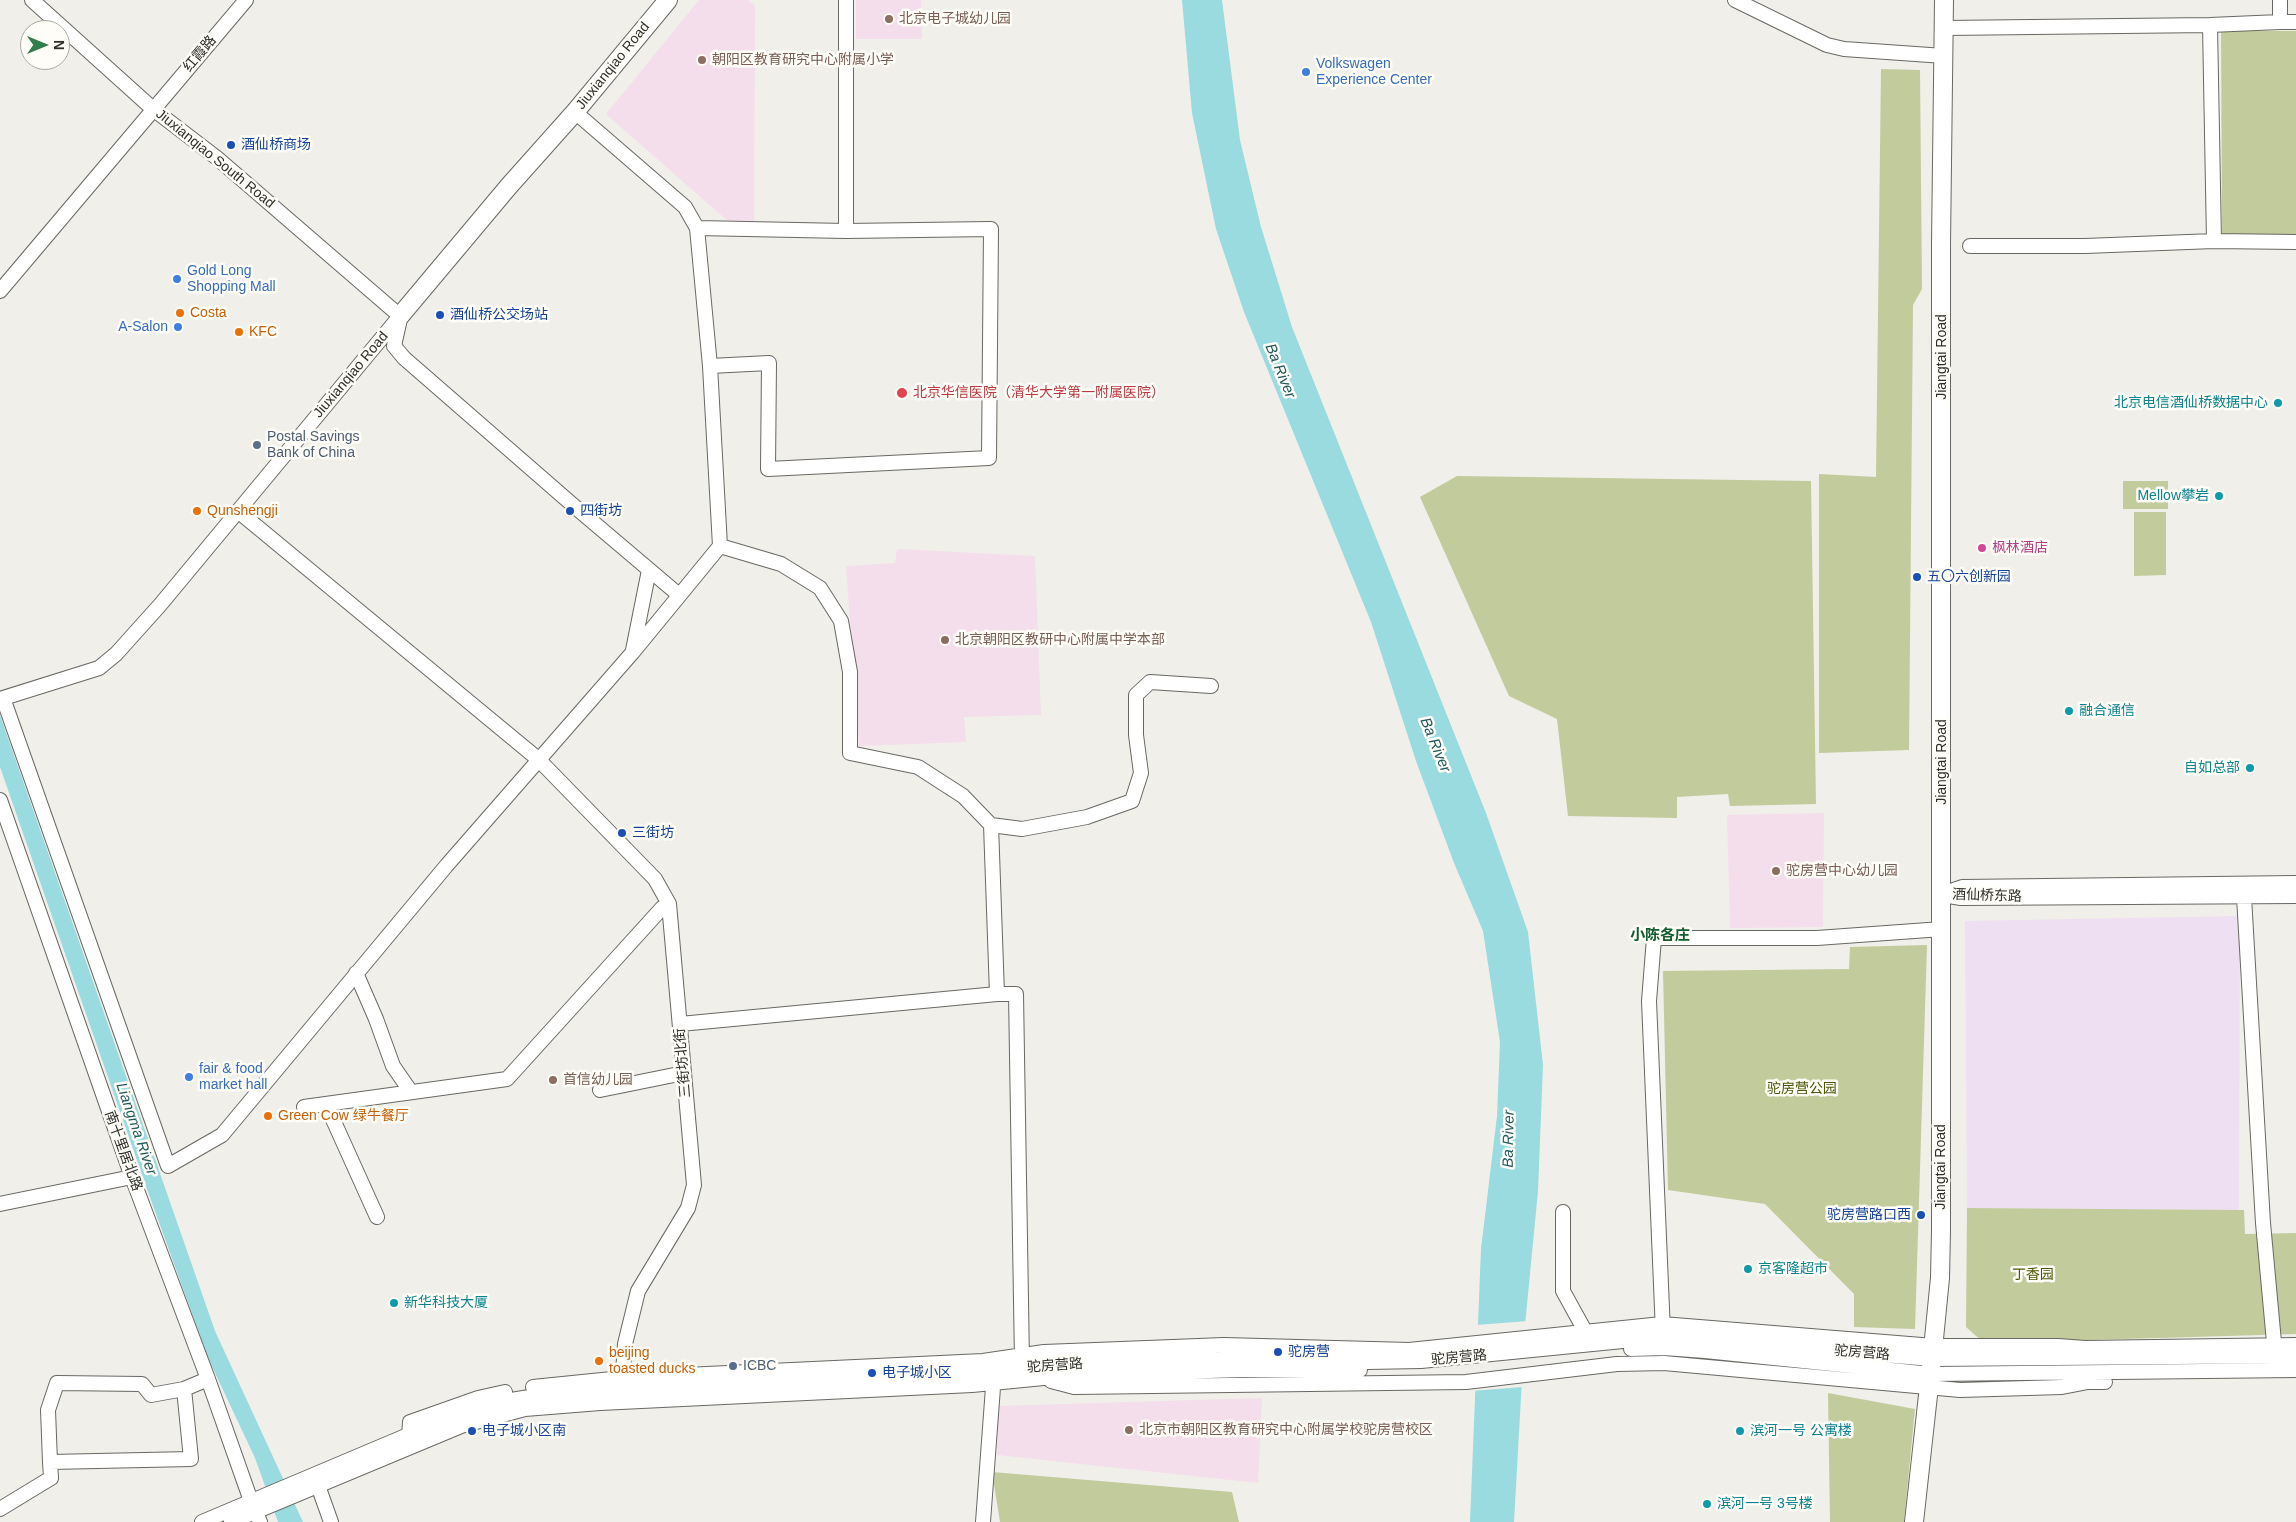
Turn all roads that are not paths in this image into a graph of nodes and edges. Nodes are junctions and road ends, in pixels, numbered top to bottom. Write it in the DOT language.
graph roads {
  1 [pos="32,0"];
  2 [pos="246,0"];
  3 [pos="668,0"];
  4 [pos="846,0"];
  5 [pos="1735,0"];
  6 [pos="1944,0"];
  7 [pos="2280,0"];
  8 [pos="2280,22"];
  9 [pos="2296,22"];
  10 [pos="2210,25"];
  11 [pos="1944,28"];
  12 [pos="1944,56"];
  13 [pos="153,108"];
  14 [pos="575,112"];
  15 [pos="697,228"];
  16 [pos="846,231"];
  17 [pos="2214,241"];
  18 [pos="2296,242"];
  19 [pos="1970,246"];
  20 [pos="0,291"];
  21 [pos="400,316"];
  22 [pos="710,366"];
  23 [pos="238,511"];
  24 [pos="720,546"];
  25 [pos="649,570"];
  26 [pos="679,595"];
  27 [pos="632,652"];
  28 [pos="1211,686"];
  29 [pos="2,698"];
  30 [pos="538,759"];
  31 [pos="0,800"];
  32 [pos="991,826"];
  33 [pos="2296,883"];
  34 [pos="1942,894"];
  35 [pos="2296,896"];
  36 [pos="2244,897"];
  37 [pos="669,904"];
  38 [pos="1942,929"];
  39 [pos="356,974"];
  40 [pos="997,994"];
  41 [pos="680,1024"];
  42 [pos="684,1073"];
  43 [pos="600,1090"];
  44 [pos="411,1092"];
  45 [pos="326,1104"];
  46 [pos="304,1108"];
  47 [pos="132,1177"];
  48 [pos="0,1204"];
  49 [pos="1563,1212"];
  50 [pos="377,1217"];
  51 [pos="1585,1331"];
  52 [pos="1663,1336"];
  53 [pos="2296,1345"];
  54 [pos="1542,1348"];
  55 [pos="2275,1351"];
  56 [pos="2296,1356"];
  57 [pos="1022,1361"];
  58 [pos="1466,1361"];
  59 [pos="1664,1362"];
  60 [pos="1932,1367"];
  61 [pos="2296,1370"];
  62 [pos="994,1378"];
  63 [pos="1039,1378"];
  64 [pos="208,1379"];
  65 [pos="2296,1379"];
  66 [pos="184,1389"];
  67 [pos="622,1390"];
  68 [pos="50,1462"];
  69 [pos="316,1481"];
  70 [pos="0,1509"];
  71 [pos="256,1512"];
  72 [pos="202,1522"];
  73 [pos="230,1522"];
  74 [pos="331,1522"];
  75 [pos="983,1522"];
  76 [pos="1914,1522"];
  1 -- 13 [label="street, Jiuxianqiao South Road"];
  2 -- 13 [label="street, 红霞路"];
  3 -- 14 [label="main road, Jiuxianqiao Road"];
  4 -- 16 [label="street"];
  5 -- 12 [label="street"];
  6 -- 11 [label="main road, Jiangtai Road"];
  7 -- 8 [label="street"];
  8 -- 9 [label="street"];
  8 -- 10 [label="street"];
  10 -- 11 [label="street"];
  10 -- 17 [label="street"];
  11 -- 12 [label="main road, Jiangtai Road"];
  12 -- 34 [label="main road, Jiangtai Road"];
  13 -- 20 [label="street, 红霞路"];
  13 -- 21 [label="street, Jiuxianqiao South Road"];
  14 -- 15 [label="street"];
  14 -- 21 [label="main road, Jiuxianqiao Road"];
  15 -- 16 [label="street"];
  15 -- 22 [label="street"];
  16 -- 22 [label="street"];
  17 -- 18 [label="street"];
  17 -- 19 [label="street"];
  21 -- 23 [label="street, Jiuxianqiao Road"];
  21 -- 25 [label="street"];
  22 -- 24 [label="street"];
  23 -- 29 [label="street, Jiuxianqiao Road"];
  23 -- 30 [label="street, 三街坊北街"];
  24 -- 26 [label="street"];
  24 -- 32 [label="street"];
  25 -- 26 [label="street"];
  25 -- 27 [label="street"];
  26 -- 27 [label="street"];
  27 -- 30 [label="street"];
  28 -- 32 [label="street"];
  29 -- 39 [label="street"];
  30 -- 37 [label="street, 三街坊北街"];
  30 -- 39 [label="street"];
  31 -- 47 [label="street, 南十里居北路"];
  32 -- 40 [label="street"];
  33 -- 34 [label="street, 酒仙桥东路"];
  34 -- 36 [label="street, 酒仙桥东路"];
  34 -- 38 [label="main road, Jiangtai Road"];
  35 -- 36 [label="street, 酒仙桥东路"];
  36 -- 55 [label="street"];
  37 -- 41 [label="street, 三街坊北街"];
  37 -- 44 [label="street"];
  38 -- 52 [label="street"];
  38 -- 60 [label="main road, Jiangtai Road"];
  39 -- 44 [label="street"];
  40 -- 41 [label="street"];
  40 -- 57 [label="street"];
  41 -- 42 [label="street, 三街坊北街"];
  42 -- 43 [label="street"];
  42 -- 67 [label="street, 三街坊北街"];
  44 -- 45 [label="street"];
  45 -- 46 [label="street"];
  45 -- 50 [label="street"];
  47 -- 48 [label="street"];
  47 -- 64 [label="street, 南十里居北路"];
  49 -- 51 [label="street"];
  51 -- 52 [label="street"];
  51 -- 54 [label="street"];
  52 -- 54 [label="street, 驼房营路"];
  52 -- 59 [label="street"];
  52 -- 60 [label="street, 驼房营路"];
  52 -- 60 [label="street"];
  53 -- 55 [label="street"];
  54 -- 57 [label="street"];
  54 -- 58 [label="street, 驼房营路"];
  55 -- 56 [label="street, 驼房营路"];
  55 -- 60 [label="street, 驼房营路"];
  57 -- 58 [label="street, 驼房营路"];
  57 -- 62 [label="street, 驼房营路"];
  57 -- 67 [label="street"];
  58 -- 63 [label="street, 驼房营路"];
  59 -- 60 [label="street"];
  59 -- 63 [label="street"];
  60 -- 61 [label="street, 驼房营路"];
  60 -- 65 [label="street"];
  60 -- 76 [label="main road, Jiangtai Road"];
  62 -- 63 [label="street, 驼房营路"];
  62 -- 67 [label="street, 驼房营路"];
  62 -- 75 [label="street"];
  64 -- 66 [label="street"];
  64 -- 71 [label="street, 南十里居北路"];
  66 -- 68 [label="street"];
  66 -- 68 [label="street"];
  67 -- 69 [label="street"];
  67 -- 69 [label="street"];
  68 -- 70 [label="street"];
  69 -- 71 [label="street"];
  69 -- 74 [label="street"];
  71 -- 72 [label="street"];
  71 -- 73 [label="street"];
}
